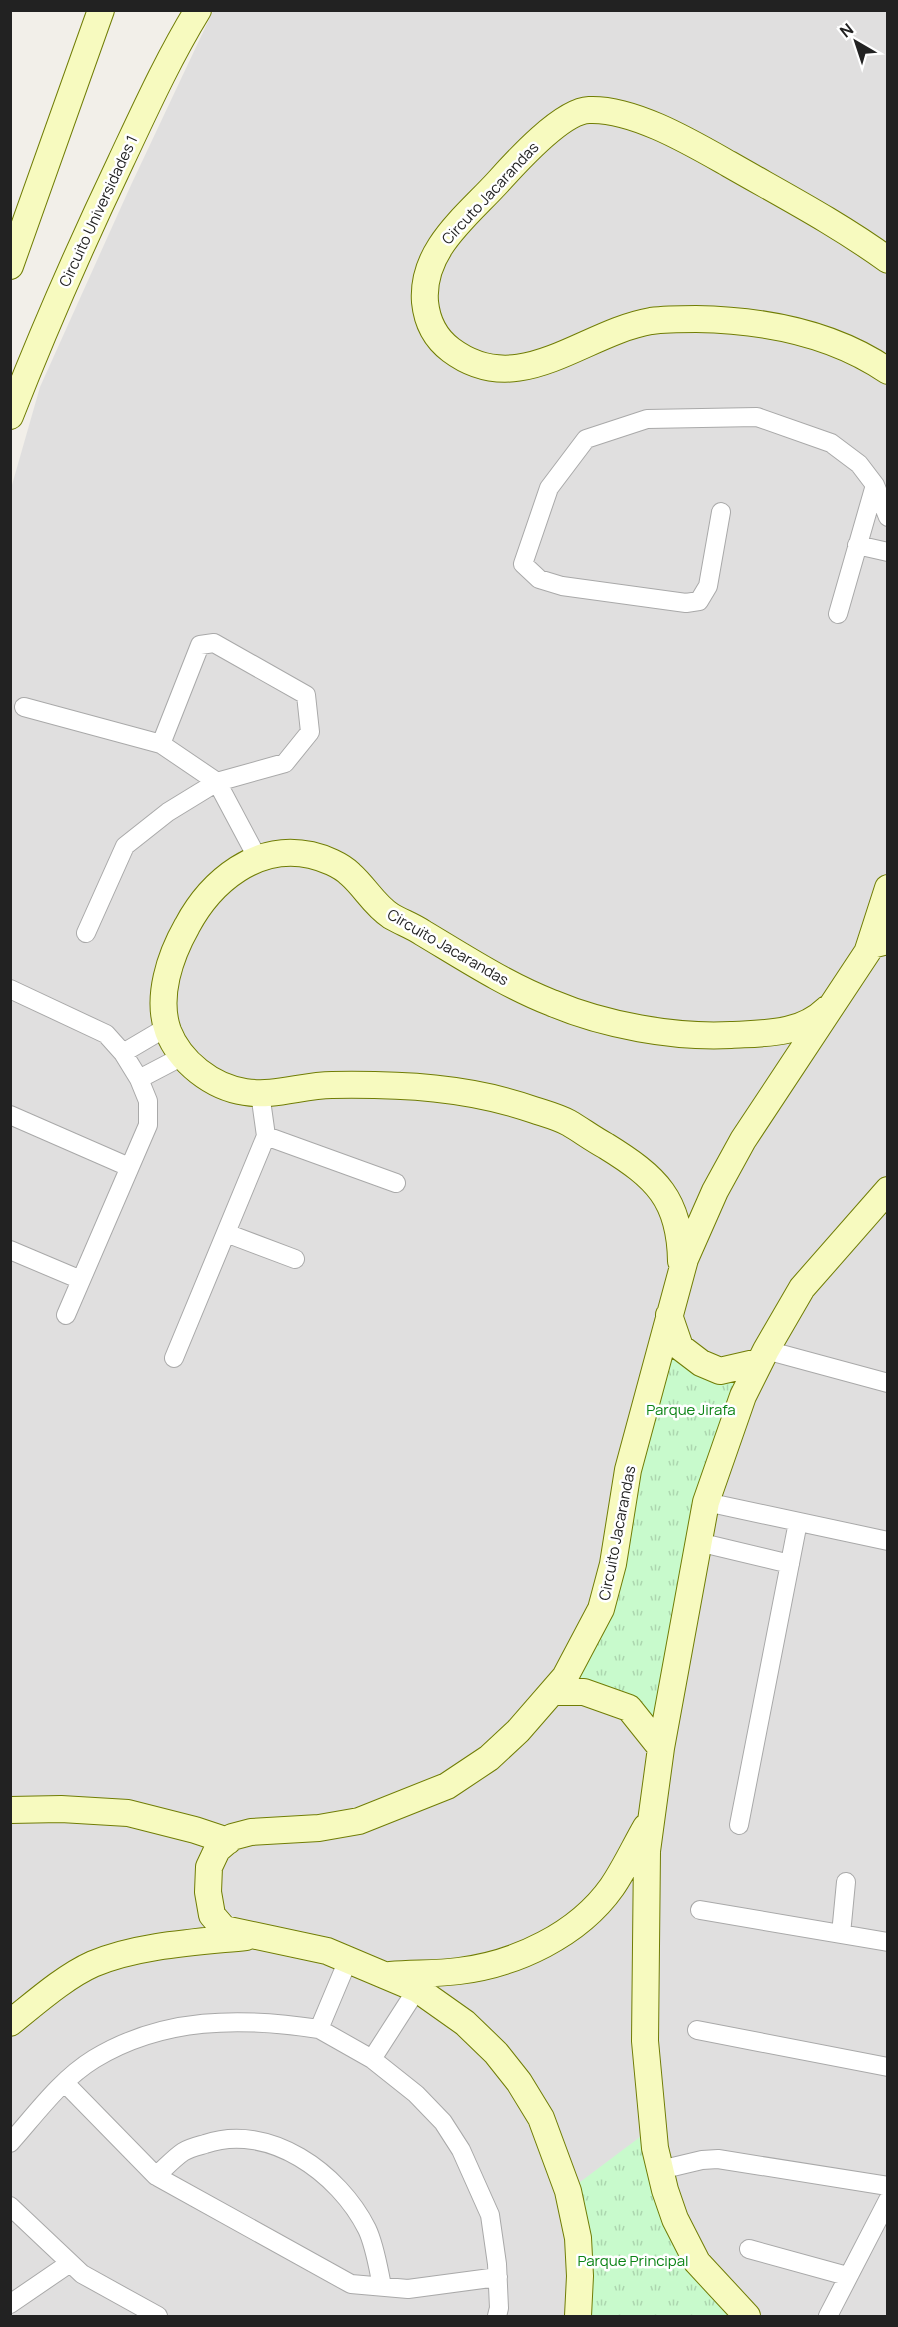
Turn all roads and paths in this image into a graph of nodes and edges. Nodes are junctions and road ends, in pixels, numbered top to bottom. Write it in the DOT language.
graph roads {
  1 [pos="101,10"];
  2 [pos="198,10"];
  3 [pos="888,260"];
  4 [pos="10,266"];
  5 [pos="888,371"];
  6 [pos="10,416"];
  7 [pos="875,485"];
  8 [pos="721,512"];
  9 [pos="888,517"];
  10 [pos="857,545"];
  11 [pos="888,552"];
  12 [pos="838,614"];
  13 [pos="24,707"];
  14 [pos="161,744"];
  15 [pos="217,782"];
  16 [pos="258,859"];
  17 [pos="888,888"];
  18 [pos="86,933"];
  19 [pos="878,946"];
  20 [pos="10,989"];
  21 [pos="836,1000"];
  22 [pos="167,1027"];
  23 [pos="123,1053"];
  24 [pos="183,1056"];
  25 [pos="139,1079"];
  26 [pos="260,1093"];
  27 [pos="10,1115"];
  28 [pos="266,1136"];
  29 [pos="129,1167"];
  30 [pos="396,1183"];
  31 [pos="888,1190"];
  32 [pos="226,1233"];
  33 [pos="10,1250"];
  34 [pos="295,1259"];
  35 [pos="681,1271"];
  36 [pos="81,1280"];
  37 [pos="669,1314"];
  38 [pos="66,1315"];
  39 [pos="762,1356"];
  40 [pos="174,1358"];
  41 [pos="888,1383"];
  42 [pos="706,1503"];
  43 [pos="798,1522"];
  44 [pos="888,1541"];
  45 [pos="698,1542"];
  46 [pos="790,1564"];
  47 [pos="554,1692"];
  48 [pos="662,1748"];
  49 [pos="10,1810"];
  50 [pos="652,1818"];
  51 [pos="739,1825"];
  52 [pos="228,1841"];
  53 [pos="846,1882"];
  54 [pos="700,1910"];
  55 [pos="841,1934"];
  56 [pos="255,1936"];
  57 [pos="888,1942"];
  58 [pos="348,1960"];
  59 [pos="384,1975"];
  60 [pos="417,1989"];
  61 [pos="10,2023"];
  62 [pos="319,2029"];
  63 [pos="696,2030"];
  64 [pos="372,2059"];
  65 [pos="888,2067"];
  66 [pos="65,2083"];
  67 [pos="10,2143"];
  68 [pos="660,2170"];
  69 [pos="156,2176"];
  70 [pos="888,2186"];
  71 [pos="888,2200"];
  72 [pos="10,2206"];
  73 [pos="749,2249"];
  74 [pos="70,2263"];
  75 [pos="847,2276"];
  76 [pos="498,2277"];
  77 [pos="382,2286"];
  78 [pos="10,2304"];
  79 [pos="158,2316"];
  80 [pos="497,2316"];
  81 [pos="578,2316"];
  82 [pos="747,2316"];
  83 [pos="828,2316"];
  1 -- 4 [label="street"];
  2 -- 6 [label="street, Circuito Universidades 1"];
  3 -- 5 [label="street, Circuto Jacarandas"];
  7 -- 8 [label="street"];
  7 -- 9 [label="street"];
  7 -- 10 [label="street"];
  10 -- 11 [label="street"];
  10 -- 12 [label="street"];
  13 -- 14 [label="street"];
  14 -- 15 [label="street"];
  14 -- 15 [label="street"];
  15 -- 16 [label="street"];
  15 -- 18 [label="street"];
  16 -- 21 [label="street, Circuito Jacarandas"];
  16 -- 22 [label="street, Circuito Jacarandas"];
  17 -- 19 [label="street"];
  19 -- 21 [label="street"];
  20 -- 23 [label="street"];
  21 -- 35 [label="street"];
  22 -- 23 [label="street"];
  22 -- 24 [label="street, Circuito Jacarandas"];
  23 -- 25 [label="street"];
  24 -- 25 [label="street"];
  24 -- 26 [label="street, Circuito Jacarandas"];
  25 -- 29 [label="street"];
  26 -- 28 [label="street"];
  26 -- 35 [label="street, Circuito Jacarandas"];
  27 -- 29 [label="street"];
  28 -- 30 [label="street"];
  28 -- 32 [label="street"];
  29 -- 36 [label="street"];
  31 -- 39 [label="street"];
  32 -- 34 [label="street"];
  32 -- 40 [label="street"];
  33 -- 36 [label="street"];
  35 -- 37 [label="street, Circuito Jacarandas"];
  36 -- 38 [label="street"];
  37 -- 39 [label="street"];
  37 -- 47 [label="street, Circuito Jacarandas"];
  39 -- 41 [label="street"];
  39 -- 42 [label="street"];
  42 -- 43 [label="street"];
  42 -- 45 [label="street"];
  43 -- 44 [label="street"];
  43 -- 46 [label="street"];
  45 -- 46 [label="street"];
  45 -- 48 [label="street"];
  46 -- 51 [label="street"];
  47 -- 48 [label="street"];
  47 -- 52 [label="street, Circuito Jacarandas"];
  48 -- 50 [label="street"];
  49 -- 52 [label="street"];
  50 -- 59 [label="street"];
  50 -- 68 [label="street"];
  52 -- 56 [label="street"];
  53 -- 55 [label="street"];
  54 -- 55 [label="street"];
  55 -- 57 [label="street"];
  56 -- 58 [label="street"];
  56 -- 61 [label="street"];
  58 -- 59 [label="street"];
  58 -- 62 [label="street"];
  59 -- 60 [label="street"];
  60 -- 64 [label="street"];
  60 -- 81 [label="street"];
  62 -- 64 [label="street"];
  62 -- 66 [label="street"];
  63 -- 65 [label="street"];
  64 -- 76 [label="street"];
  66 -- 67 [label="street"];
  66 -- 69 [label="street"];
  68 -- 70 [label="street"];
  68 -- 82 [label="street"];
  69 -- 77 [label="street"];
  69 -- 77 [label="street"];
  71 -- 75 [label="street"];
  72 -- 74 [label="street"];
  73 -- 75 [label="street"];
  74 -- 78 [label="street"];
  74 -- 79 [label="street"];
  75 -- 83 [label="street"];
  76 -- 77 [label="street"];
  76 -- 80 [label="street"];
}
